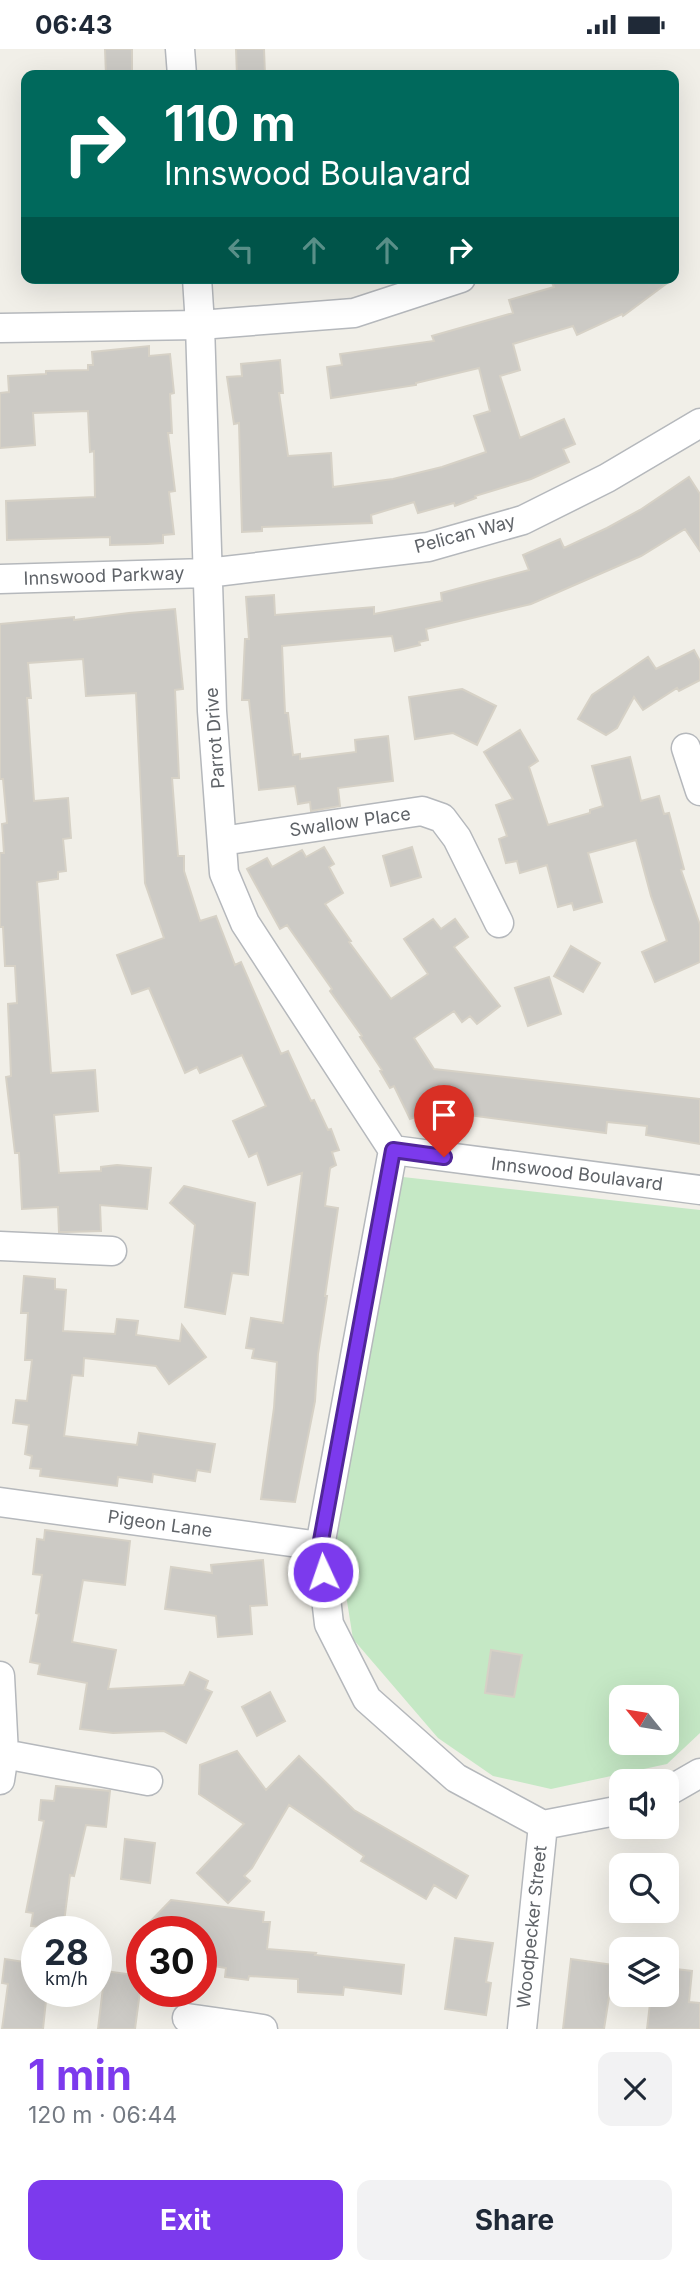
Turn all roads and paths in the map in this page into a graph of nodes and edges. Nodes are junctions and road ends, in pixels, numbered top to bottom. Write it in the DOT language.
graph roads {
  1 [pos="180,49"];
  2 [pos="182,70"];
  3 [pos="197,284"];
  4 [pos="443,284"];
  5 [pos="200,325"];
  6 [pos="0,328"];
  7 [pos="700,423"];
  8 [pos="207,573"];
  9 [pos="0,579"];
  10 [pos="687,748"];
  11 [pos="700,791"];
  12 [pos="222,841"];
  13 [pos="499,923"];
  14 [pos="393,1150"];
  15 [pos="700,1190"];
  16 [pos="0,1246"];
  17 [pos="112,1251"];
  18 [pos="0,1502"];
  19 [pos="320,1546"];
  20 [pos="0,1676"];
  21 [pos="2,1767"];
  22 [pos="700,1773"];
  23 [pos="148,1781"];
  24 [pos="679,1785"];
  25 [pos="609,1812"];
  26 [pos="543,1825"];
  27 [pos="187,2018"];
  28 [pos="263,2029"];
  29 [pos="522,2029"];
  1 -- 2 [label="street"];
  3 -- 5 [label="street, Parrot Drive"];
  4 -- 5 [label="street"];
  5 -- 6 [label="street"];
  5 -- 8 [label="street, Parrot Drive"];
  7 -- 8 [label="street, Pelican Way"];
  8 -- 9 [label="street, Innswood Parkway"];
  8 -- 12 [label="street, Parrot Drive"];
  10 -- 11 [label="street"];
  12 -- 13 [label="street, Swallow Place"];
  12 -- 14 [label="street, Parrot Drive"];
  14 -- 15 [label="street, Innswood Boulavard"];
  14 -- 19 [label="street"];
  16 -- 17 [label="street"];
  18 -- 19 [label="street, Pigeon Lane"];
  19 -- 26 [label="street"];
  20 -- 21 [label="street"];
  21 -- 23 [label="street"];
  22 -- 24 [label="street"];
  25 -- 26 [label="street"];
  26 -- 29 [label="street, Woodpecker Street"];
  27 -- 28 [label="street"];
}
